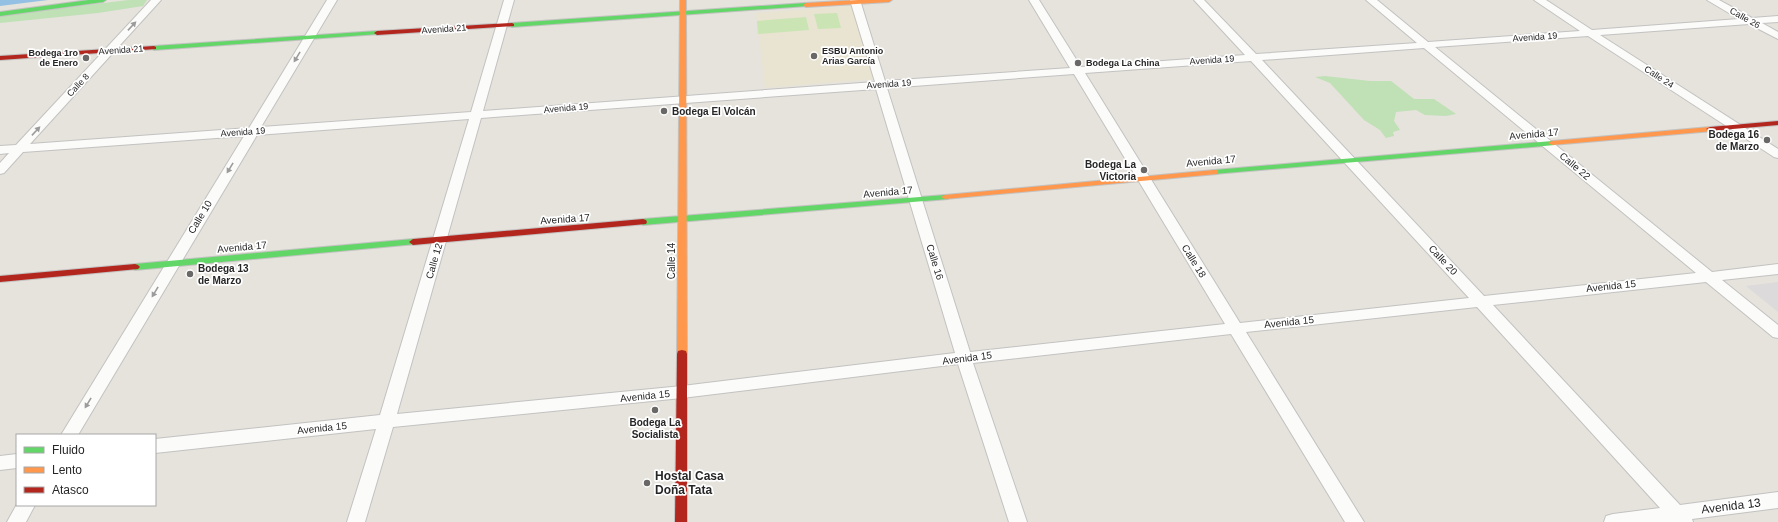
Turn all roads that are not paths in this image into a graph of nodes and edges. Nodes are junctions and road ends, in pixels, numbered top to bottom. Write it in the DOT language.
graph roads {
  1 [pos="103,0"];
  2 [pos="156,0"];
  3 [pos="332,0"];
  4 [pos="509,0"];
  5 [pos="683,0"];
  6 [pos="889,0"];
  7 [pos="1034,0"];
  8 [pos="1199,0"];
  9 [pos="1371,0"];
  10 [pos="1539,0"];
  11 [pos="1712,0"];
  12 [pos="855,1"];
  13 [pos="0,14"];
  14 [pos="683,14"];
  15 [pos="1778,19"];
  16 [pos="1750,21"];
  17 [pos="502,25"];
  18 [pos="1590,33"];
  19 [pos="1778,36"];
  20 [pos="309,38"];
  21 [pos="1425,44"];
  22 [pos="109,51"];
  23 [pos="1254,57"];
  24 [pos="0,58"];
  25 [pos="1077,70"];
  26 [pos="881,84"];
  27 [pos="683,99"];
  28 [pos="477,116"];
  29 [pos="1778,123"];
  30 [pos="1736,127"];
  31 [pos="253,131"];
  32 [pos="1548,144"];
  33 [pos="19,149"];
  34 [pos="0,150"];
  35 [pos="1778,154"];
  36 [pos="1350,160"];
  37 [pos="0,170"];
  38 [pos="1143,178"];
  39 [pos="916,200"];
  40 [pos="682,221"];
  41 [pos="441,239"];
  42 [pos="172,265"];
  43 [pos="1778,268"];
  44 [pos="1706,276"];
  45 [pos="0,279"];
  46 [pos="1480,301"];
  47 [pos="1235,328"];
  48 [pos="1778,333"];
  49 [pos="964,358"];
  50 [pos="682,392"];
  51 [pos="387,421"];
  52 [pos="70,434"];
  53 [pos="156,446"];
  54 [pos="16,461"];
  55 [pos="0,463"];
  56 [pos="1778,500"];
  57 [pos="25,506"];
  58 [pos="1680,517"];
  59 [pos="16,522"];
  60 [pos="356,522"];
  61 [pos="681,522"];
  62 [pos="1018,522"];
  63 [pos="1355,522"];
  64 [pos="1613,522"];
  1 -- 13 [label="street"];
  22 -- 2 [label="street, Calle 8, one-way"];
  3 -- 20 [label="street, Calle 10"];
  4 -- 17 [label="street, Calle 12"];
  5 -- 14 [label="street, Calle 14"];
  6 -- 12 [label="street, Avenida 21"];
  7 -- 25 [label="street, Calle 18"];
  8 -- 23 [label="street, Calle 20"];
  9 -- 21 [label="street, Calle 22"];
  10 -- 18 [label="street, Calle 24"];
  11 -- 16 [label="street, Calle 26"];
  12 -- 14 [label="street, Avenida 21"];
  12 -- 26 [label="street, Calle 16"];
  14 -- 17 [label="street, Avenida 21"];
  14 -- 27 [label="street, Calle 14"];
  15 -- 16 [label="street, Avenida 19"];
  16 -- 18 [label="street, Avenida 19"];
  16 -- 19 [label="street, Calle 26"];
  17 -- 20 [label="street, Avenida 21"];
  17 -- 28 [label="street, Calle 12"];
  18 -- 21 [label="street, Avenida 19"];
  18 -- 30 [label="street, Calle 24"];
  20 -- 22 [label="street, Avenida 21"];
  20 -- 31 [label="street, Calle 10, one-way"];
  21 -- 23 [label="street, Avenida 19"];
  21 -- 32 [label="street, Calle 22"];
  22 -- 24 [label="street, Avenida 21"];
  33 -- 22 [label="street, Calle 8, one-way"];
  23 -- 25 [label="street, Avenida 19"];
  23 -- 36 [label="street, Calle 20"];
  25 -- 26 [label="street, Avenida 19"];
  25 -- 38 [label="street, Calle 18"];
  26 -- 27 [label="street, Avenida 19"];
  26 -- 39 [label="street, Calle 16"];
  27 -- 28 [label="street, Avenida 19"];
  27 -- 40 [label="street, Calle 14"];
  28 -- 31 [label="street, Avenida 19"];
  28 -- 41 [label="street, Calle 12"];
  29 -- 30 [label="street, Avenida 17"];
  30 -- 32 [label="street, Avenida 17"];
  30 -- 35 [label="street, Calle 24"];
  31 -- 33 [label="street, Avenida 19"];
  31 -- 42 [label="street, Calle 10, one-way"];
  32 -- 36 [label="street, Avenida 17"];
  32 -- 44 [label="street, Calle 22"];
  33 -- 34 [label="street, Avenida 19"];
  33 -- 37 [label="street, Calle 8"];
  36 -- 38 [label="street, Avenida 17"];
  36 -- 46 [label="street, Calle 20"];
  38 -- 39 [label="street, Avenida 17"];
  38 -- 47 [label="street, Calle 18"];
  39 -- 40 [label="street, Avenida 17"];
  39 -- 49 [label="street, Calle 16"];
  40 -- 41 [label="street, Avenida 17"];
  40 -- 50 [label="street, Calle 14"];
  41 -- 42 [label="street, Avenida 17"];
  41 -- 51 [label="street, Calle 12"];
  42 -- 45 [label="street, Avenida 17"];
  42 -- 52 [label="street, Calle 10, one-way"];
  43 -- 44 [label="street, Avenida 15"];
  44 -- 46 [label="street, Avenida 15"];
  44 -- 48 [label="street, Calle 22"];
  46 -- 47 [label="street, Avenida 15"];
  46 -- 58 [label="street, Calle 20"];
  47 -- 49 [label="street, Avenida 15"];
  47 -- 63 [label="street, Calle 18"];
  49 -- 50 [label="street, Avenida 15"];
  49 -- 62 [label="street, Calle 16"];
  50 -- 51 [label="street, Avenida 15"];
  50 -- 61 [label="street, Calle 14"];
  51 -- 53 [label="street, Avenida 15"];
  51 -- 60 [label="street, Calle 12"];
  54 -- 55 [label="street"];
  56 -- 58 [label="street, Avenida 13"];
  57 -- 59 [label="street"];
  58 -- 64 [label="street, Avenida 13"];
}
